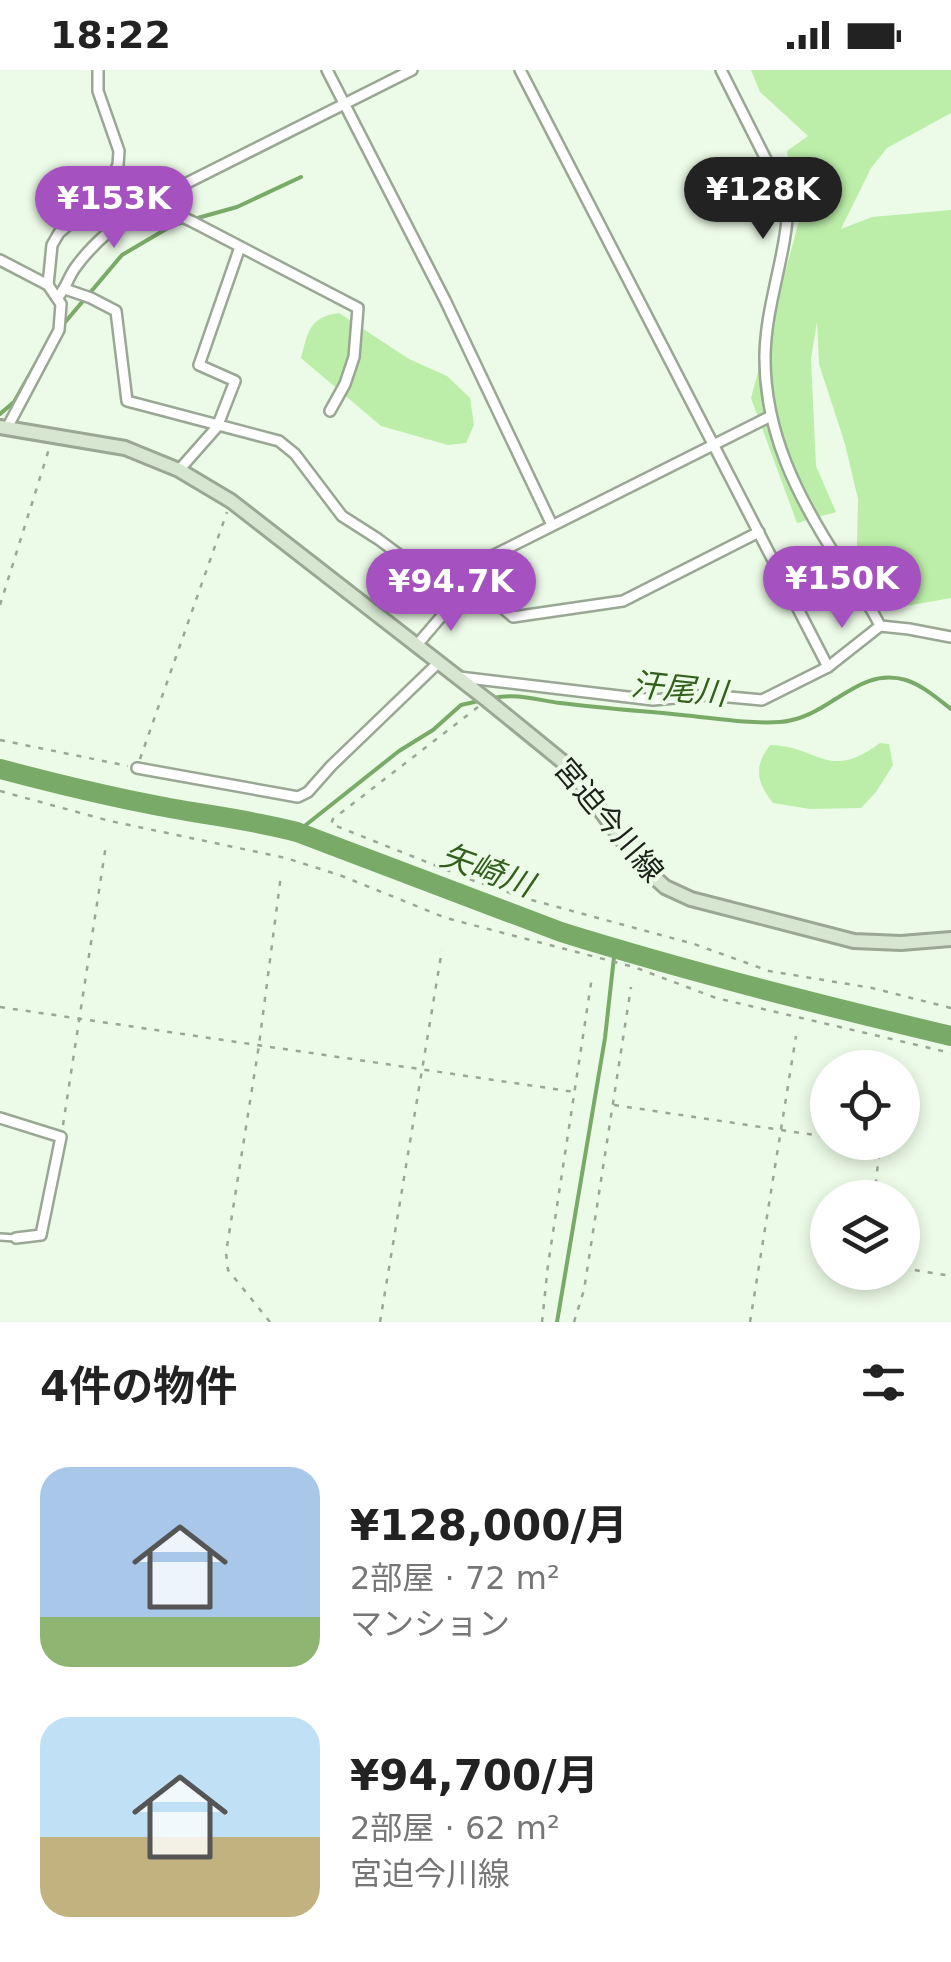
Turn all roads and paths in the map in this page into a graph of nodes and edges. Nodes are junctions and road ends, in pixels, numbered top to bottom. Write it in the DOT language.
graph roads {
  1 [pos="327,70"];
  2 [pos="412,70"];
  3 [pos="520,70"];
  4 [pos="721,70"];
  5 [pos="97,71"];
  6 [pos="344,104"];
  7 [pos="149,202"];
  8 [pos="240,247"];
  9 [pos="0,260"];
  10 [pos="48,285"];
  11 [pos="61,293"];
  12 [pos="330,412"];
  13 [pos="771,416"];
  14 [pos="217,426"];
  15 [pos="4,427"];
  16 [pos="52,437"];
  17 [pos="714,445"];
  18 [pos="179,470"];
  19 [pos="231,501"];
  20 [pos="552,525"];
  21 [pos="758,532"];
  22 [pos="470,581"];
  23 [pos="456,597"];
  24 [pos="0,604"];
  25 [pos="880,626"];
  26 [pos="951,637"];
  27 [pos="416,646"];
  28 [pos="438,663"];
  29 [pos="828,667"];
  30 [pos="457,677"];
  31 [pos="487,700"];
  32 [pos="0,740"];
  33 [pos="137,768"];
  34 [pos="0,791"];
  35 [pos="106,845"];
  36 [pos="281,875"];
  37 [pos="951,939"];
  38 [pos="442,950"];
  39 [pos="592,977"];
  40 [pos="631,987"];
  41 [pos="0,1007"];
  42 [pos="951,1008"];
  43 [pos="78,1019"];
  44 [pos="796,1036"];
  45 [pos="258,1045"];
  46 [pos="951,1053"];
  47 [pos="421,1069"];
  48 [pos="575,1092"];
  49 [pos="613,1104"];
  50 [pos="0,1118"];
  51 [pos="780,1130"];
  52 [pos="810,1134"];
  53 [pos="61,1137"];
  54 [pos="0,1237"];
  55 [pos="16,1238"];
  56 [pos="920,1271"];
  57 [pos="951,1276"];
  58 [pos="270,1322"];
  59 [pos="380,1322"];
  60 [pos="542,1322"];
  61 [pos="574,1322"];
  62 [pos="750,1322"];
  1 -- 6 [label="street"];
  2 -- 6 [label="street"];
  3 -- 17 [label="street"];
  4 -- 13 [label="street"];
  5 -- 10 [label="street"];
  6 -- 7 [label="street"];
  6 -- 20 [label="street"];
  7 -- 8 [label="street"];
  7 -- 11 [label="street"];
  8 -- 12 [label="street"];
  8 -- 14 [label="street"];
  9 -- 10 [label="street"];
  10 -- 11 [label="street"];
  11 -- 14 [label="street"];
  11 -- 15 [label="street"];
  13 -- 17 [label="street"];
  13 -- 25 [label="street"];
  14 -- 18 [label="street"];
  14 -- 23 [label="street"];
  15 -- 16 [label="main road, 宮迫今川線"];
  16 -- 18 [label="main road, 宮迫今川線"];
  16 -- 24 [label="path"];
  17 -- 20 [label="street"];
  17 -- 21 [label="street"];
  18 -- 19 [label="main road, 宮迫今川線"];
  19 -- 27 [label="main road, 宮迫今川線"];
  19 -- 33 [label="path"];
  20 -- 22 [label="street"];
  21 -- 22 [label="street"];
  21 -- 29 [label="street"];
  22 -- 23 [label="street"];
  23 -- 27 [label="street"];
  25 -- 26 [label="street"];
  25 -- 29 [label="street"];
  27 -- 28 [label="main road, 宮迫今川線"];
  28 -- 30 [label="main road, 宮迫今川線"];
  28 -- 33 [label="street"];
  29 -- 30 [label="street"];
  30 -- 31 [label="main road, 宮迫今川線"];
  31 -- 37 [label="main road, 宮迫今川線"];
  31 -- 42 [label="path"];
  32 -- 33 [label="path"];
  34 -- 46 [label="path"];
  35 -- 43 [label="path"];
  36 -- 45 [label="path"];
  38 -- 47 [label="path"];
  39 -- 48 [label="path"];
  40 -- 49 [label="path"];
  41 -- 43 [label="path"];
  43 -- 45 [label="path"];
  43 -- 53 [label="path"];
  44 -- 51 [label="path"];
  45 -- 47 [label="path"];
  45 -- 58 [label="path"];
  47 -- 48 [label="path"];
  47 -- 59 [label="path"];
  48 -- 60 [label="path"];
  49 -- 51 [label="path"];
  49 -- 61 [label="path"];
  50 -- 53 [label="street"];
  51 -- 52 [label="path"];
  51 -- 62 [label="path"];
  53 -- 55 [label="street"];
  54 -- 55 [label="lane"];
  56 -- 57 [label="path"];
}
